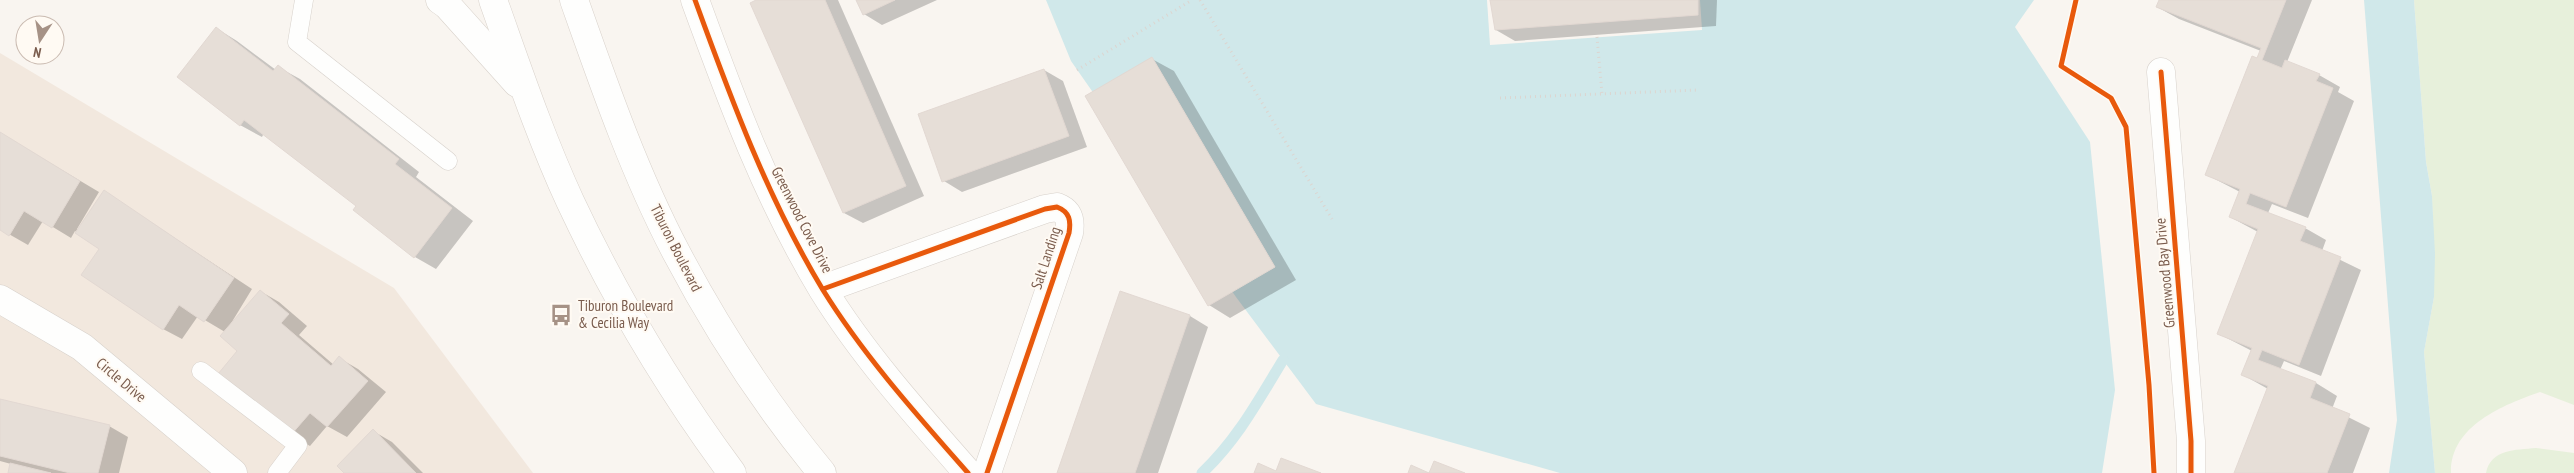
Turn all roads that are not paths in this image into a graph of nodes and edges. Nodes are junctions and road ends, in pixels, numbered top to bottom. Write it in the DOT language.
graph roads {
  1 [pos="304,0"];
  2 [pos="440,0"];
  3 [pos="493,0"];
  4 [pos="574,0"];
  5 [pos="695,0"];
  6 [pos="2161,72"];
  7 [pos="527,94"];
  8 [pos="448,161"];
  9 [pos="823,289"];
  10 [pos="0,299"];
  11 [pos="201,371"];
  12 [pos="232,473"];
  13 [pos="277,473"];
  14 [pos="732,473"];
  15 [pos="822,473"];
  16 [pos="968,473"];
  17 [pos="987,473"];
  18 [pos="2191,473"];
  1 -- 8 [label="lane"];
  2 -- 7 [label="street"];
  3 -- 7 [label="street"];
  4 -- 15 [label="street, Tiburon Boulevard"];
  5 -- 9 [label="street, Greenwood Cove Drive"];
  6 -- 18 [label="street, Greenwood Bay Drive"];
  7 -- 14 [label="street"];
  9 -- 16 [label="street, Greenwood Cove Drive"];
  9 -- 17 [label="street, Salt Landing"];
  10 -- 12 [label="street, Circle Drive"];
  11 -- 13 [label="lane"];
}
